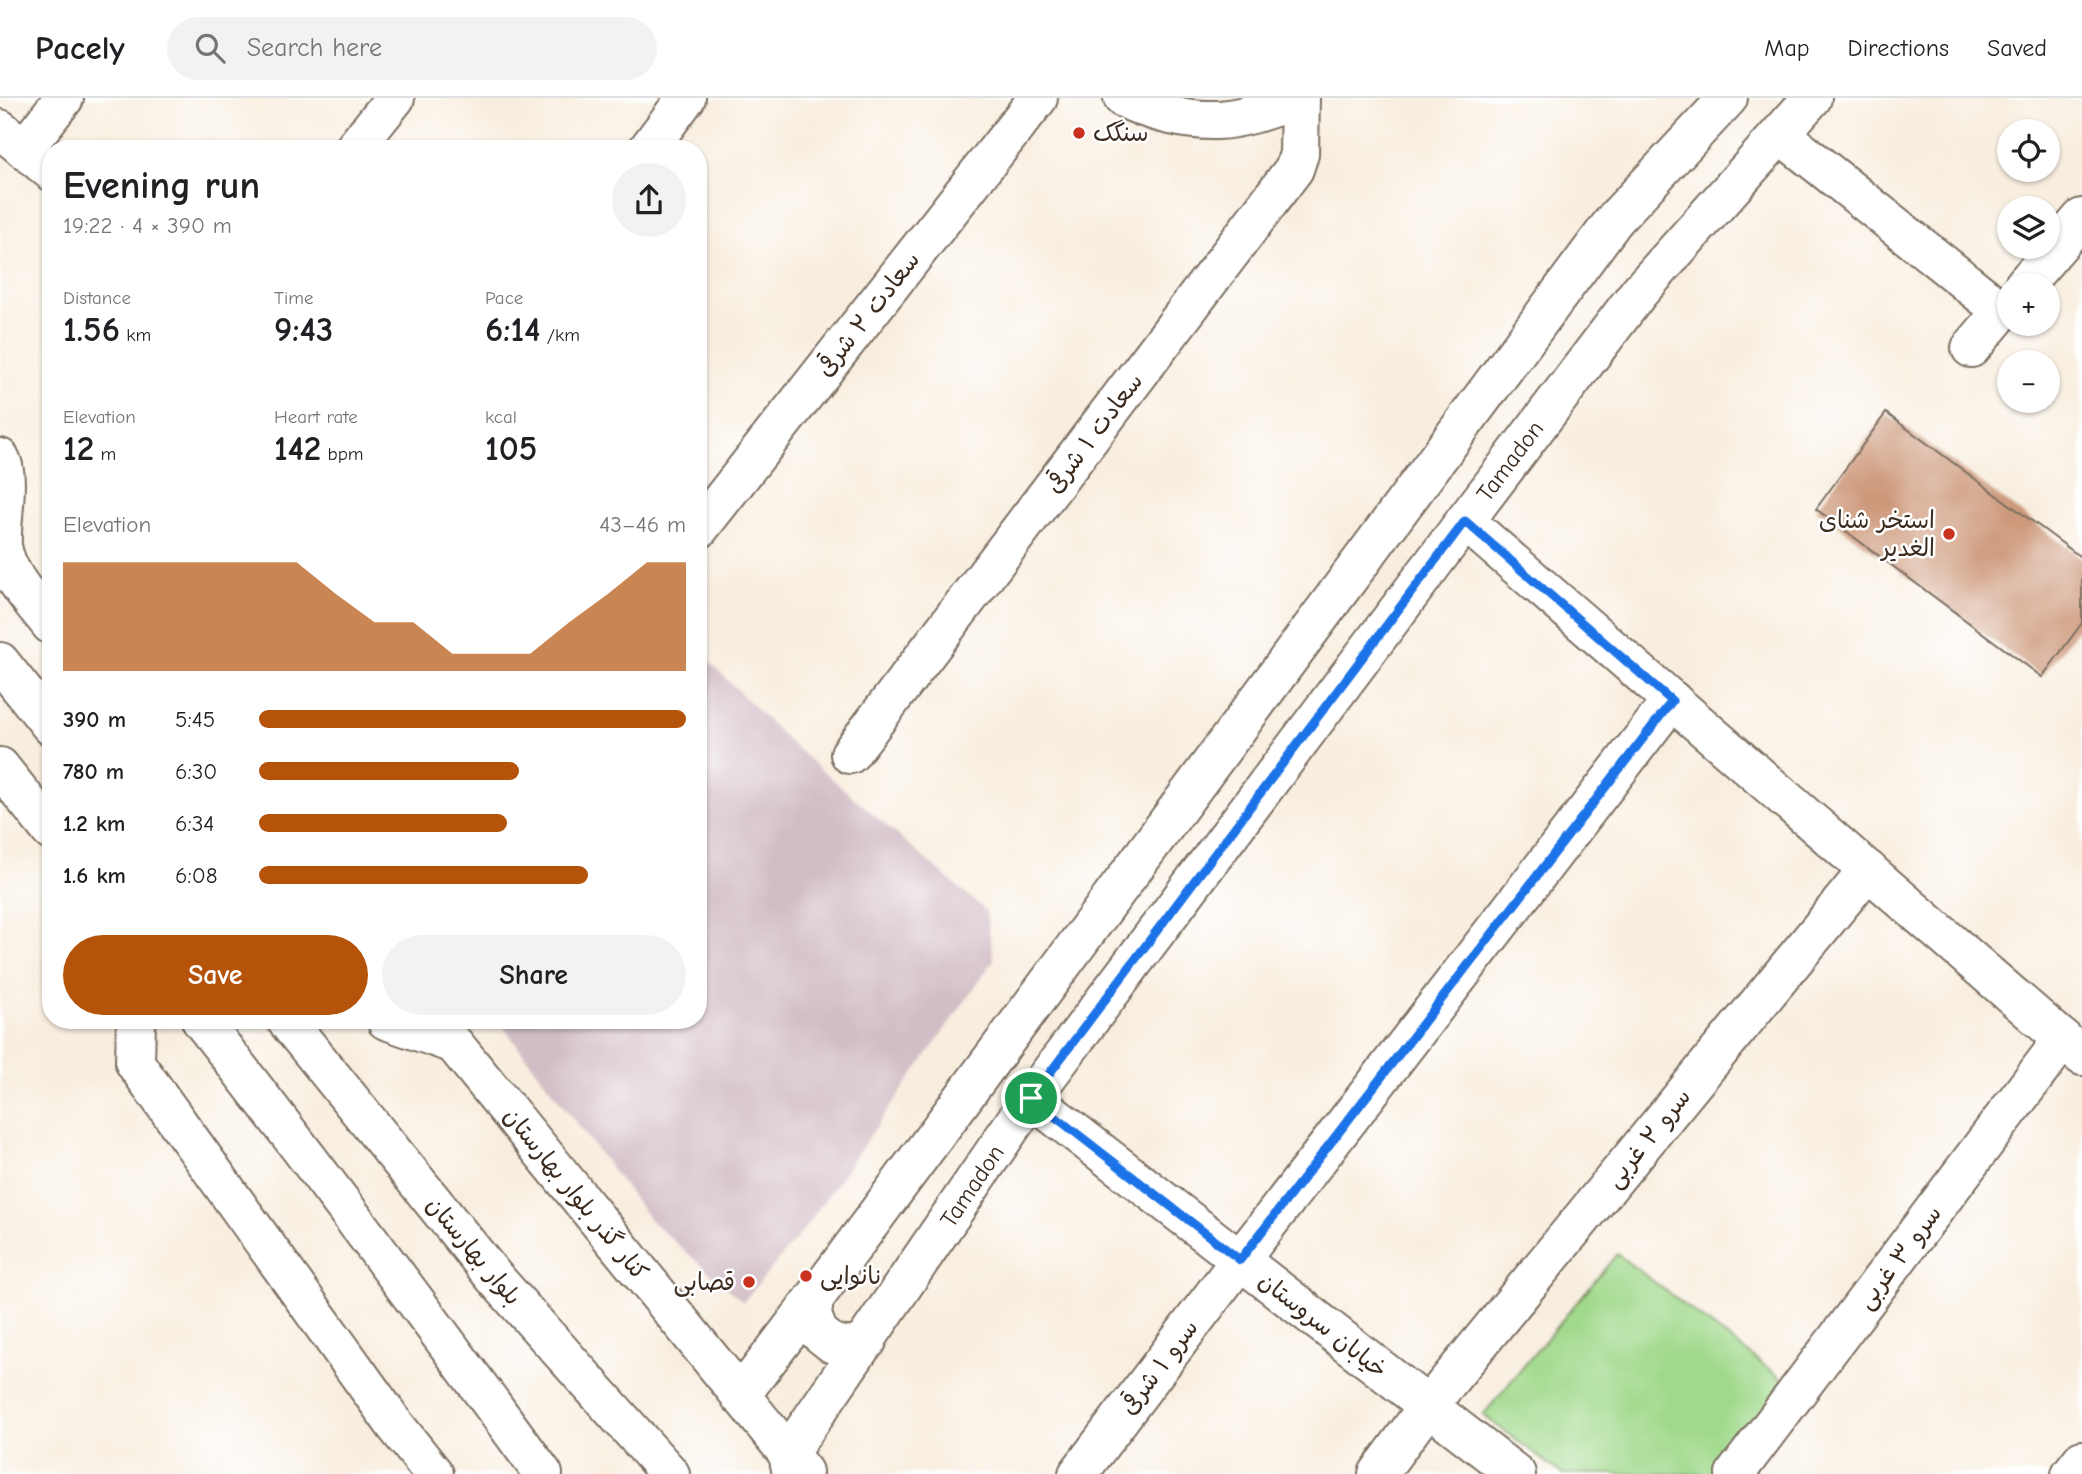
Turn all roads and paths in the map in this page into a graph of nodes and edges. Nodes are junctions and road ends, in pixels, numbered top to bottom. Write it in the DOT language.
graph roads {
  1 [pos="64,98"];
  2 [pos="395,98"];
  3 [pos="686,98"];
  4 [pos="1038,98"];
  5 [pos="1123,98"];
  6 [pos="1300,98"];
  7 [pos="1728,98"];
  8 [pos="1812,98"];
  9 [pos="1780,134"];
  10 [pos="361,140"];
  11 [pos="655,140"];
  12 [pos="25,150"];
  13 [pos="2082,218"];
  14 [pos="2035,273"];
  15 [pos="1997,289"];
  16 [pos="1997,318"];
  17 [pos="1971,348"];
  18 [pos="0,458"];
  19 [pos="707,519"];
  20 [pos="1465,521"];
  21 [pos="42,613"];
  22 [pos="0,662"];
  23 [pos="1672,701"];
  24 [pos="42,715"];
  25 [pos="850,754"];
  26 [pos="0,767"];
  27 [pos="42,820"];
  28 [pos="1868,870"];
  29 [pos="136,1029"];
  30 [pos="208,1029"];
  31 [pos="293,1029"];
  32 [pos="445,1032"];
  33 [pos="2072,1047"];
  34 [pos="1031,1098"];
  35 [pos="1240,1260"];
  36 [pos="814,1299"];
  37 [pos="867,1340"];
  38 [pos="740,1396"];
  39 [pos="1428,1406"];
  40 [pos="2082,1460"];
  41 [pos="795,1467"];
  42 [pos="434,1474"];
  43 [pos="543,1474"];
  44 [pos="670,1474"];
  45 [pos="1078,1474"];
  46 [pos="1377,1474"];
  47 [pos="1516,1474"];
  48 [pos="1735,1474"];
  49 [pos="2071,1474"];
  1 -- 12 [label="street"];
  2 -- 10 [label="street"];
  3 -- 11 [label="street"];
  4 -- 19 [label="street, سعادت ۲ شرقی"];
  5 -- 6 [label="street"];
  6 -- 25 [label="street, سعادت ۱ شرقی"];
  7 -- 36 [label="street"];
  8 -- 9 [label="street, Tamadon"];
  9 -- 15 [label="street"];
  9 -- 20 [label="street, Tamadon"];
  13 -- 14 [label="street"];
  16 -- 17 [label="street"];
  18 -- 21 [label="street"];
  20 -- 23 [label="street"];
  20 -- 34 [label="street, Tamadon"];
  22 -- 24 [label="street"];
  23 -- 28 [label="street"];
  23 -- 35 [label="street, سرو ۱ شرقی"];
  26 -- 27 [label="street"];
  28 -- 33 [label="street"];
  28 -- 39 [label="street, سرو ۲ غربی"];
  29 -- 42 [label="street"];
  30 -- 43 [label="street"];
  31 -- 44 [label="street, بلوار بهارستان"];
  32 -- 38 [label="street, کنار گذر بلوار بهارستان"];
  33 -- 48 [label="street, سرو ۳ غربی"];
  34 -- 35 [label="street, خیابان سروستان"];
  34 -- 37 [label="street, Tamadon"];
  35 -- 39 [label="street, خیابان سروستان"];
  35 -- 45 [label="street, سرو ۱ شرقی"];
  36 -- 37 [label="street"];
  36 -- 38 [label="street"];
  37 -- 41 [label="street, Tamadon"];
  38 -- 41 [label="street, کنار گذر بلوار بهارستان"];
  39 -- 46 [label="street, سرو ۲ غربی"];
  39 -- 47 [label="street, خیابان سروستان"];
  40 -- 49 [label="street"];
}
